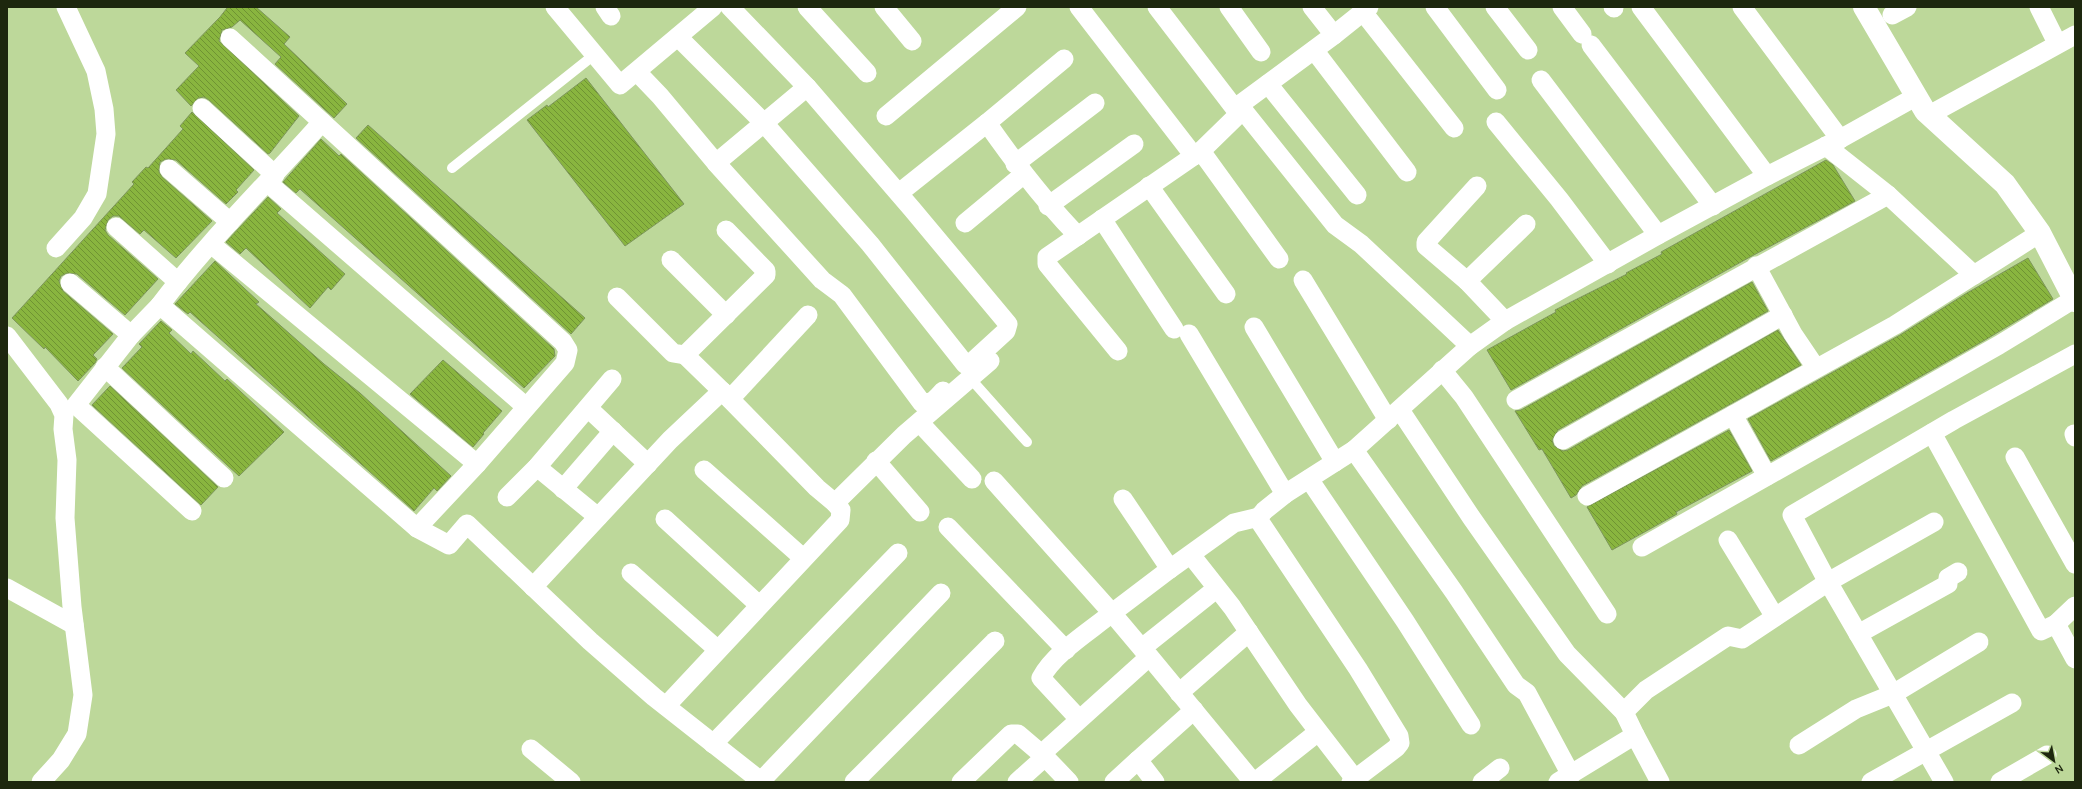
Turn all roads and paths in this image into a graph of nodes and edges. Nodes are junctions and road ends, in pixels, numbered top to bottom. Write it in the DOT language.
graph roads {
  1 [pos="66,7"];
  2 [pos="556,7"];
  3 [pos="713,7"];
  4 [pos="730,7"];
  5 [pos="807,7"];
  6 [pos="884,7"];
  7 [pos="1017,7"];
  8 [pos="1080,7"];
  9 [pos="1157,7"];
  10 [pos="1229,7"];
  11 [pos="1312,7"];
  12 [pos="1435,7"];
  13 [pos="1495,7"];
  14 [pos="1562,7"];
  15 [pos="1641,7"];
  16 [pos="1742,7"];
  17 [pos="1864,7"];
  18 [pos="2039,7"];
  19 [pos="1366,10"];
  20 [pos="1334,35"];
  21 [pos="2075,35"];
  22 [pos="678,37"];
  23 [pos="230,38"];
  24 [pos="912,41"];
  25 [pos="2057,43"];
  26 [pos="1314,50"];
  27 [pos="1528,50"];
  28 [pos="1262,52"];
  29 [pos="594,55"];
  30 [pos="1064,58"];
  31 [pos="637,72"];
  32 [pos="867,73"];
  33 [pos="1541,80"];
  34 [pos="1268,84"];
  35 [pos="807,87"];
  36 [pos="1497,90"];
  37 [pos="1917,96"];
  38 [pos="1095,103"];
  39 [pos="202,108"];
  40 [pos="1241,112"];
  41 [pos="1929,115"];
  42 [pos="886,116"];
  43 [pos="322,122"];
  44 [pos="1496,122"];
  45 [pos="764,123"];
  46 [pos="987,123"];
  47 [pos="1454,128"];
  48 [pos="1833,142"];
  49 [pos="1134,144"];
  50 [pos="1197,153"];
  51 [pos="716,163"];
  52 [pos="452,168"];
  53 [pos="169,169"];
  54 [pos="1019,169"];
  55 [pos="1407,172"];
  56 [pos="1767,176"];
  57 [pos="271,179"];
  58 [pos="1149,186"];
  59 [pos="1477,186"];
  60 [pos="899,193"];
  61 [pos="1357,195"];
  62 [pos="1888,195"];
  63 [pos="1048,206"];
  64 [pos="1712,206"];
  65 [pos="1102,220"];
  66 [pos="230,222"];
  67 [pos="965,223"];
  68 [pos="1526,224"];
  69 [pos="116,227"];
  70 [pos="726,230"];
  71 [pos="2040,232"];
  72 [pos="1658,235"];
  73 [pos="1078,236"];
  74 [pos="212,244"];
  75 [pos="56,248"];
  76 [pos="1279,259"];
  77 [pos="671,260"];
  78 [pos="1608,264"];
  79 [pos="1756,266"];
  80 [pos="1974,275"];
  81 [pos="1303,280"];
  82 [pos="1467,281"];
  83 [pos="178,282"];
  84 [pos="70,283"];
  85 [pos="1226,294"];
  86 [pos="617,297"];
  87 [pos="2074,300"];
  88 [pos="160,305"];
  89 [pos="726,315"];
  90 [pos="808,315"];
  91 [pos="1784,315"];
  92 [pos="1505,321"];
  93 [pos="1254,327"];
  94 [pos="131,335"];
  95 [pos="7,336"];
  96 [pos="1007,345"];
  97 [pos="1470,346"];
  98 [pos="1118,351"];
  99 [pos="2075,354"];
  100 [pos="685,356"];
  101 [pos="105,367"];
  102 [pos="1816,368"];
  103 [pos="1442,370"];
  104 [pos="969,371"];
  105 [pos="612,379"];
  106 [pos="726,395"];
  107 [pos="1516,400"];
  108 [pos="525,406"];
  109 [pos="588,408"];
  110 [pos="1394,415"];
  111 [pos="1733,415"];
  112 [pos="920,423"];
  113 [pos="613,431"];
  114 [pos="1932,433"];
  115 [pos="1563,440"];
  116 [pos="1027,442"];
  117 [pos="1354,450"];
  118 [pos="2015,457"];
  119 [pos="876,461"];
  120 [pos="1335,462"];
  121 [pos="477,464"];
  122 [pos="648,464"];
  123 [pos="537,467"];
  124 [pos="704,470"];
  125 [pos="1767,476"];
  126 [pos="224,478"];
  127 [pos="972,479"];
  128 [pos="1309,479"];
  129 [pos="994,481"];
  130 [pos="563,489"];
  131 [pos="1285,494"];
  132 [pos="1587,496"];
  133 [pos="507,497"];
  134 [pos="1123,499"];
  135 [pos="835,503"];
  136 [pos="192,511"];
  137 [pos="920,512"];
  138 [pos="598,517"];
  139 [pos="1259,517"];
  140 [pos="665,519"];
  141 [pos="1934,522"];
  142 [pos="948,527"];
  143 [pos="417,528"];
  144 [pos="1728,540"];
  145 [pos="1642,547"];
  146 [pos="898,553"];
  147 [pos="1191,555"];
  148 [pos="803,558"];
  149 [pos="2075,564"];
  150 [pos="1170,569"];
  151 [pos="631,572"];
  152 [pos="1958,572"];
  153 [pos="1828,582"];
  154 [pos="533,587"];
  155 [pos="1216,589"];
  156 [pos="8,590"];
  157 [pos="942,593"];
  158 [pos="759,605"];
  159 [pos="2075,606"];
  160 [pos="1112,613"];
  161 [pos="1607,614"];
  162 [pos="1775,617"];
  163 [pos="2056,624"];
  164 [pos="74,625"];
  165 [pos="1248,632"];
  166 [pos="1858,634"];
  167 [pos="995,641"];
  168 [pos="1979,642"];
  169 [pos="718,650"];
  170 [pos="1066,650"];
  171 [pos="1145,652"];
  172 [pos="2075,659"];
  173 [pos="1179,693"];
  174 [pos="1893,694"];
  175 [pos="2012,703"];
  176 [pos="666,706"];
  177 [pos="1194,710"];
  178 [pos="1624,712"];
  179 [pos="1079,719"];
  180 [pos="1471,725"];
  181 [pos="1318,732"];
  182 [pos="1635,735"];
  183 [pos="713,744"];
  184 [pos="1799,745"];
  185 [pos="531,750"];
  186 [pos="1925,750"];
  187 [pos="1046,752"];
  188 [pos="2046,755"];
  189 [pos="1138,760"];
  190 [pos="1500,768"];
  191 [pos="1565,778"];
  192 [pos="1353,781"];
  193 [pos="41,782"];
  194 [pos="571,782"];
  195 [pos="761,782"];
  196 [pos="854,782"];
  197 [pos="961,782"];
  198 [pos="1017,782"];
  199 [pos="1069,782"];
  200 [pos="1114,782"];
  201 [pos="1155,782"];
  202 [pos="1254,782"];
  203 [pos="1482,782"];
  204 [pos="1660,782"];
  205 [pos="1871,782"];
  206 [pos="1944,782"];
  207 [pos="2000,782"];
  1 -- 75 [label="street"];
  2 -- 29 [label="street"];
  3 -- 22 [label="street"];
  4 -- 35 [label="street"];
  5 -- 32 [label="street"];
  6 -- 24 [label="street"];
  7 -- 42 [label="street"];
  8 -- 50 [label="street"];
  9 -- 40 [label="street"];
  10 -- 28 [label="street"];
  11 -- 20 [label="street"];
  12 -- 36 [label="street"];
  13 -- 27 [label="street"];
  14 -- 64 [label="street"];
  15 -- 56 [label="street"];
  16 -- 48 [label="street"];
  17 -- 37 [label="street"];
  18 -- 25 [label="street"];
  19 -- 20 [label="street"];
  19 -- 47 [label="street"];
  20 -- 26 [label="street"];
  21 -- 25 [label="street"];
  22 -- 31 [label="street"];
  22 -- 45 [label="street"];
  23 -- 43 [label="street"];
  25 -- 41 [label="street"];
  26 -- 34 [label="street"];
  26 -- 55 [label="street"];
  29 -- 31 [label="street"];
  29 -- 52 [label="lane"];
  30 -- 46 [label="street"];
  31 -- 51 [label="street"];
  33 -- 72 [label="street"];
  34 -- 40 [label="street"];
  34 -- 61 [label="street"];
  35 -- 45 [label="street"];
  35 -- 60 [label="street"];
  37 -- 41 [label="street"];
  37 -- 48 [label="street"];
  38 -- 54 [label="street"];
  39 -- 57 [label="street"];
  40 -- 50 [label="street"];
  40 -- 97 [label="street"];
  41 -- 71 [label="street"];
  43 -- 57 [label="street"];
  43 -- 108 [label="street"];
  44 -- 78 [label="street"];
  45 -- 51 [label="street"];
  45 -- 104 [label="street"];
  46 -- 54 [label="street"];
  46 -- 60 [label="street"];
  48 -- 56 [label="street"];
  48 -- 62 [label="street"];
  49 -- 63 [label="street"];
  50 -- 58 [label="street"];
  50 -- 76 [label="street"];
  51 -- 104 [label="street"];
  53 -- 66 [label="street"];
  54 -- 63 [label="street"];
  54 -- 67 [label="street"];
  56 -- 64 [label="street"];
  57 -- 66 [label="street"];
  57 -- 108 [label="street"];
  58 -- 65 [label="street"];
  58 -- 85 [label="street"];
  59 -- 82 [label="street"];
  60 -- 104 [label="street"];
  62 -- 79 [label="street"];
  62 -- 80 [label="street"];
  63 -- 73 [label="street"];
  64 -- 72 [label="street"];
  65 -- 73 [label="street"];
  65 -- 131 [label="street"];
  66 -- 74 [label="street"];
  68 -- 82 [label="street"];
  69 -- 83 [label="street"];
  70 -- 89 [label="street"];
  71 -- 80 [label="street"];
  71 -- 87 [label="street"];
  72 -- 78 [label="street"];
  73 -- 98 [label="street"];
  74 -- 83 [label="street"];
  74 -- 121 [label="street"];
  77 -- 89 [label="street"];
  78 -- 92 [label="street"];
  79 -- 91 [label="street"];
  79 -- 107 [label="street"];
  80 -- 102 [label="street"];
  81 -- 110 [label="street"];
  82 -- 92 [label="street"];
  83 -- 88 [label="street"];
  84 -- 94 [label="street"];
  86 -- 100 [label="street"];
  87 -- 125 [label="street"];
  88 -- 94 [label="street"];
  88 -- 143 [label="street"];
  89 -- 100 [label="street"];
  90 -- 106 [label="street"];
  91 -- 102 [label="street"];
  91 -- 115 [label="street"];
  92 -- 97 [label="street"];
  93 -- 120 [label="street"];
  94 -- 101 [label="street"];
  95 -- 164 [label="street"];
  96 -- 104 [label="street"];
  97 -- 103 [label="street"];
  99 -- 114 [label="street"];
  100 -- 106 [label="street"];
  101 -- 126 [label="street"];
  101 -- 136 [label="street"];
  102 -- 111 [label="street"];
  103 -- 110 [label="street"];
  103 -- 161 [label="street"];
  104 -- 112 [label="street"];
  104 -- 116 [label="lane"];
  105 -- 109 [label="street"];
  106 -- 122 [label="street"];
  106 -- 135 [label="street"];
  108 -- 121 [label="street"];
  109 -- 113 [label="street"];
  109 -- 123 [label="street"];
  110 -- 117 [label="street"];
  110 -- 178 [label="street"];
  111 -- 125 [label="street"];
  111 -- 132 [label="street"];
  112 -- 119 [label="street"];
  112 -- 127 [label="street"];
  113 -- 122 [label="street"];
  113 -- 130 [label="street"];
  114 -- 153 [label="street"];
  114 -- 163 [label="street"];
  117 -- 120 [label="street"];
  117 -- 191 [label="street"];
  118 -- 149 [label="street"];
  119 -- 135 [label="street"];
  119 -- 137 [label="street"];
  120 -- 128 [label="street"];
  121 -- 143 [label="street"];
  122 -- 138 [label="street"];
  123 -- 130 [label="street"];
  123 -- 133 [label="street"];
  124 -- 148 [label="street"];
  125 -- 145 [label="street"];
  128 -- 131 [label="street"];
  128 -- 180 [label="street"];
  129 -- 160 [label="street"];
  130 -- 138 [label="street"];
  131 -- 139 [label="street"];
  134 -- 150 [label="street"];
  135 -- 148 [label="street"];
  138 -- 154 [label="street"];
  139 -- 147 [label="street"];
  139 -- 192 [label="street"];
  140 -- 158 [label="street"];
  141 -- 153 [label="street"];
  142 -- 170 [label="street"];
  143 -- 154 [label="street"];
  144 -- 162 [label="street"];
  146 -- 183 [label="street"];
  147 -- 150 [label="street"];
  147 -- 155 [label="street"];
  148 -- 158 [label="street"];
  150 -- 160 [label="street"];
  151 -- 169 [label="street"];
  152 -- 166 [label="street"];
  153 -- 162 [label="street"];
  153 -- 166 [label="street"];
  154 -- 176 [label="street"];
  155 -- 165 [label="street"];
  155 -- 171 [label="street"];
  156 -- 164 [label="street"];
  157 -- 195 [label="street"];
  158 -- 169 [label="street"];
  159 -- 163 [label="street"];
  160 -- 170 [label="street"];
  160 -- 171 [label="street"];
  162 -- 178 [label="street"];
  163 -- 172 [label="street"];
  164 -- 193 [label="street"];
  165 -- 173 [label="street"];
  165 -- 181 [label="street"];
  166 -- 174 [label="street"];
  167 -- 196 [label="street"];
  168 -- 174 [label="street"];
  169 -- 176 [label="street"];
  170 -- 179 [label="street"];
  171 -- 173 [label="street"];
  171 -- 179 [label="street"];
  173 -- 177 [label="street"];
  174 -- 184 [label="street"];
  174 -- 186 [label="street"];
  175 -- 186 [label="street"];
  176 -- 183 [label="street"];
  177 -- 189 [label="street"];
  177 -- 202 [label="street"];
  178 -- 182 [label="street"];
  179 -- 187 [label="street"];
  181 -- 192 [label="street"];
  181 -- 202 [label="street"];
  182 -- 191 [label="street"];
  182 -- 204 [label="street"];
  183 -- 195 [label="street"];
  185 -- 194 [label="street"];
  186 -- 205 [label="street"];
  186 -- 206 [label="street"];
  187 -- 197 [label="street"];
  187 -- 198 [label="street"];
  187 -- 199 [label="street"];
  188 -- 207 [label="street"];
  189 -- 200 [label="street"];
  189 -- 201 [label="street"];
  190 -- 203 [label="street"];
}
